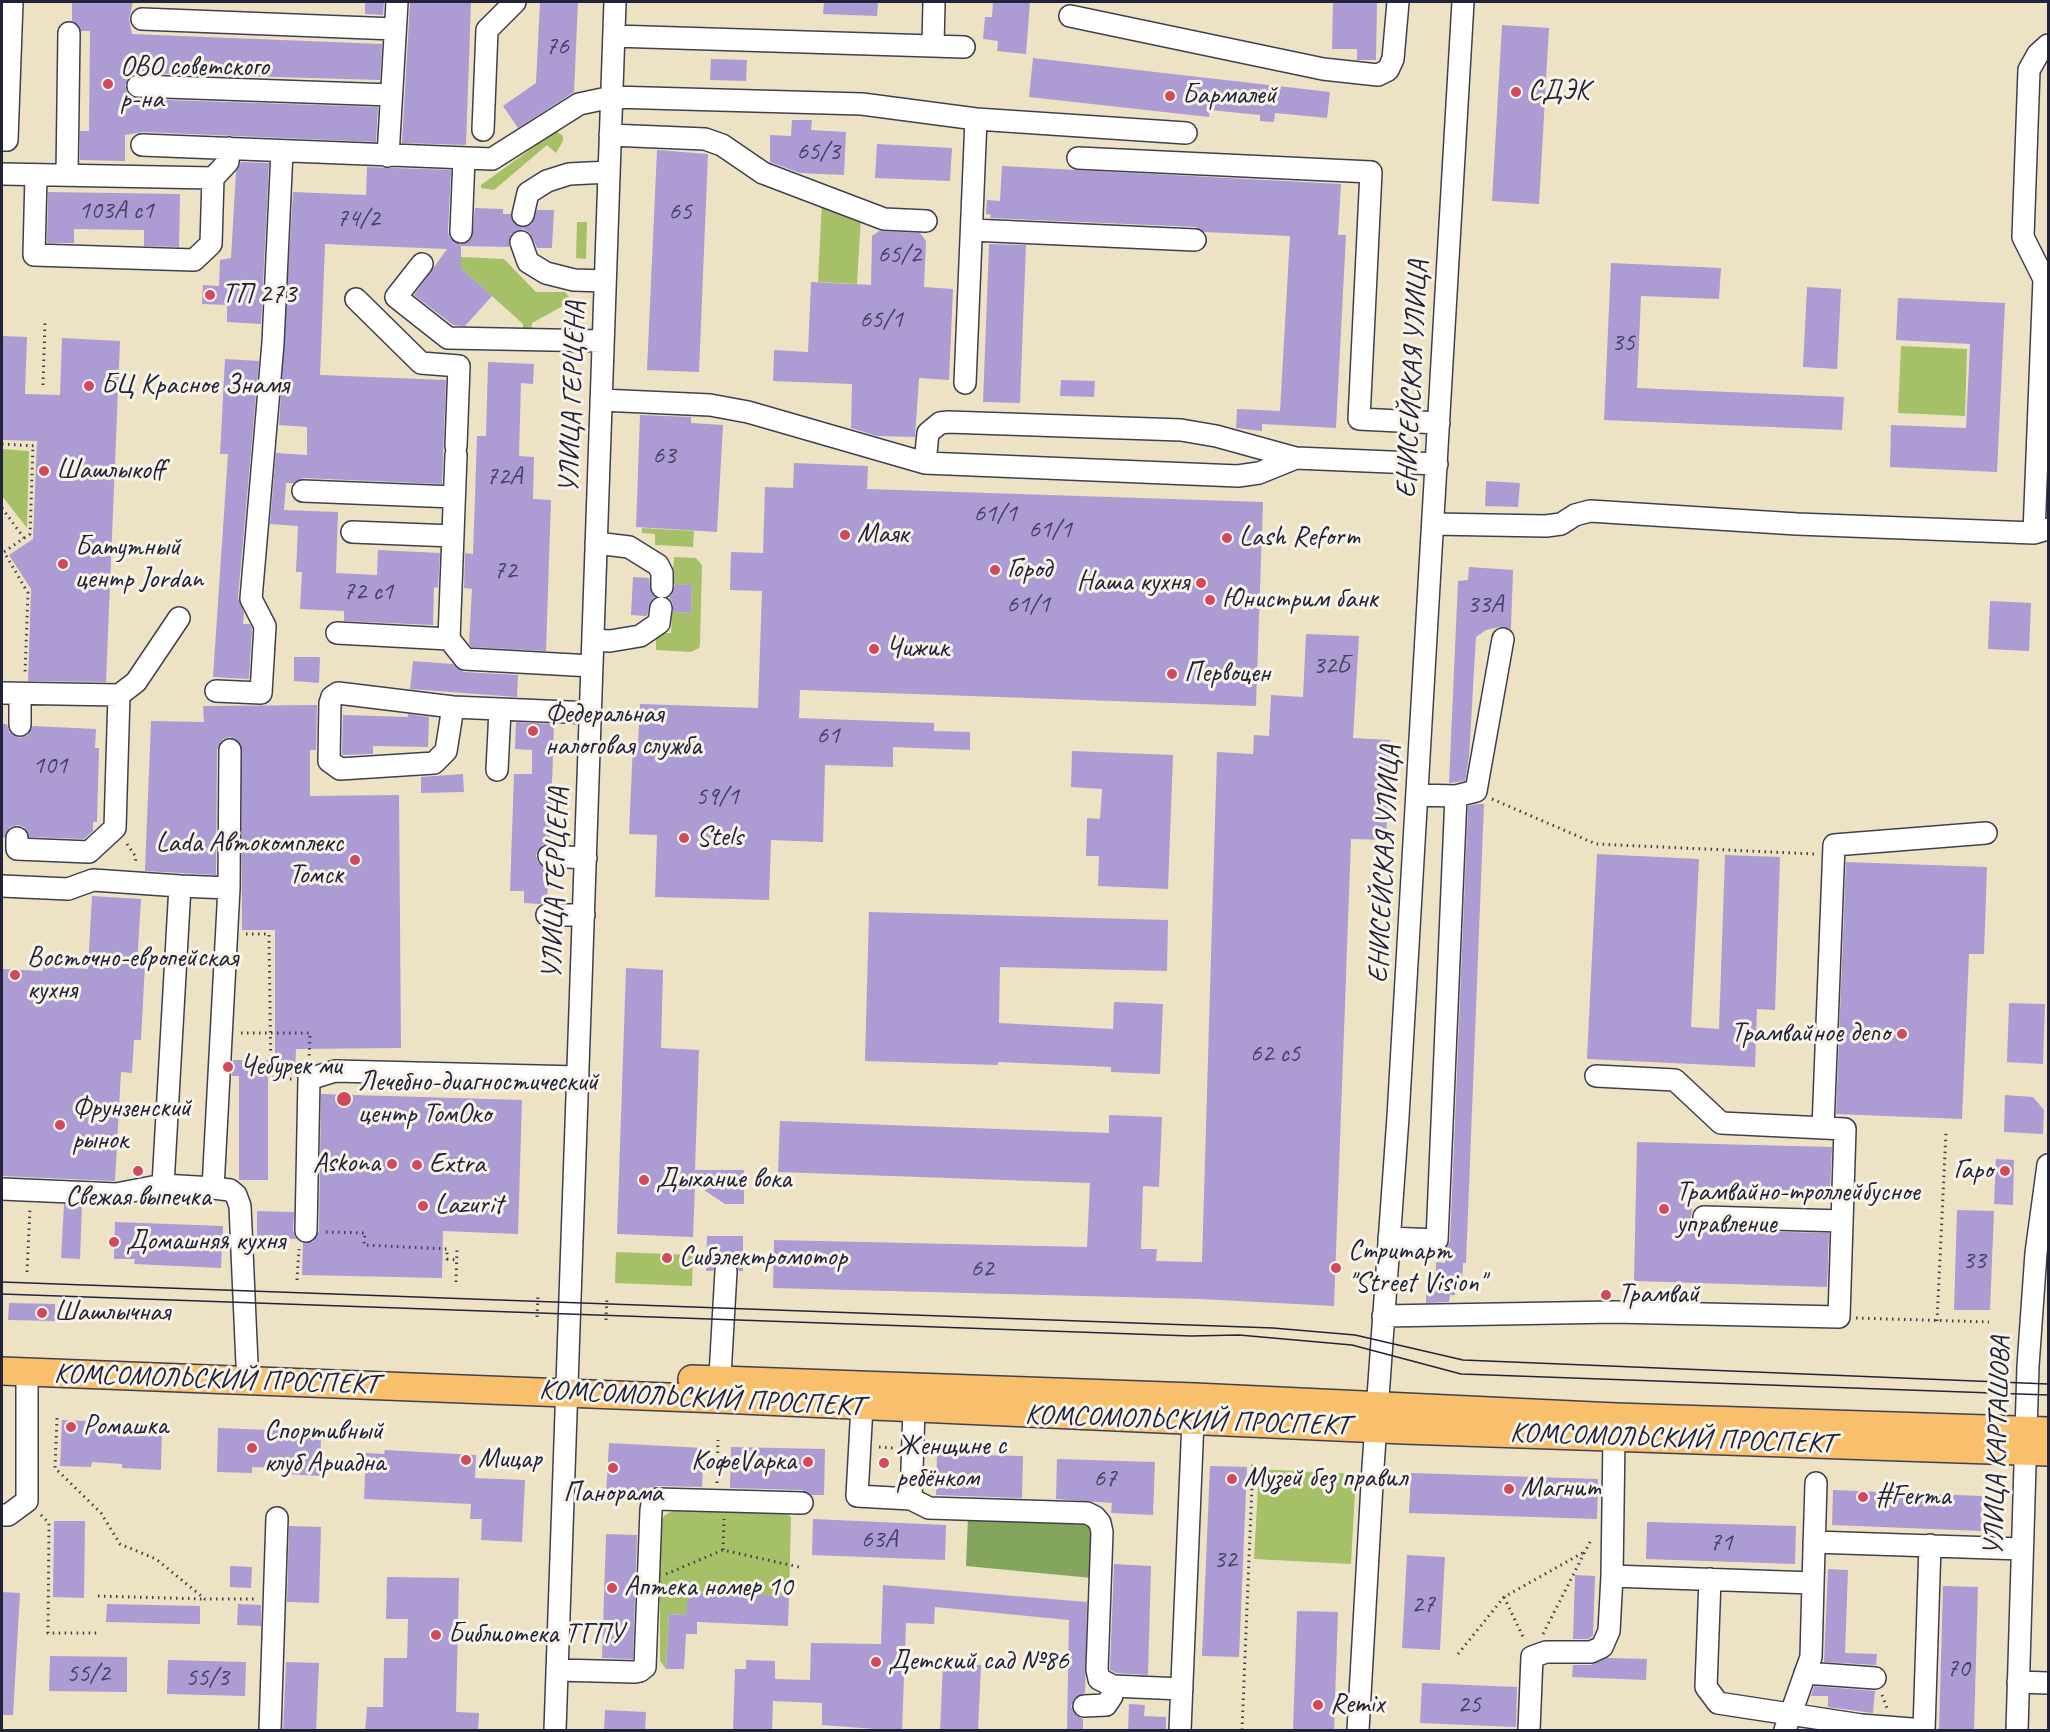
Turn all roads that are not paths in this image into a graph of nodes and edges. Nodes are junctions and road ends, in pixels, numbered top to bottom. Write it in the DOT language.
graph roads {
  1 [pos="12,2"];
  2 [pos="398,2"];
  3 [pos="515,2"];
  4 [pos="615,2"];
  5 [pos="934,2"];
  6 [pos="1398,2"];
  7 [pos="1463,2"];
  8 [pos="1070,16"];
  9 [pos="142,19"];
  10 [pos="395,28"];
  11 [pos="69,33"];
  12 [pos="614,36"];
  13 [pos="2049,45"];
  14 [pos="933,46"];
  15 [pos="964,47"];
  16 [pos="138,86"];
  17 [pos="391,95"];
  18 [pos="612,97"];
  19 [pos="976,119"];
  20 [pos="483,130"];
  21 [pos="1186,133"];
  22 [pos="610,135"];
  23 [pos="2,140"];
  24 [pos="142,145"];
  25 [pos="229,148"];
  26 [pos="282,151"];
  27 [pos="388,156"];
  28 [pos="464,158"];
  29 [pos="1078,158"];
  30 [pos="609,172"];
  31 [pos="2,174"];
  32 [pos="36,175"];
  33 [pos="67,175"];
  34 [pos="213,178"];
  35 [pos="523,215"];
  36 [pos="926,220"];
  37 [pos="972,230"];
  38 [pos="461,232"];
  39 [pos="1195,240"];
  40 [pos="521,242"];
  41 [pos="422,264"];
  42 [pos="605,281"];
  43 [pos="356,298"];
  44 [pos="603,341"];
  45 [pos="965,383"];
  46 [pos="601,400"];
  47 [pos="1439,423"];
  48 [pos="1296,458"];
  49 [pos="925,463"];
  50 [pos="1437,465"];
  51 [pos="303,491"];
  52 [pos="454,497"];
  53 [pos="1433,524"];
  54 [pos="2041,531"];
  55 [pos="352,532"];
  56 [pos="453,536"];
  57 [pos="596,543"];
  58 [pos="179,618"];
  59 [pos="337,633"];
  60 [pos="449,639"];
  61 [pos="1503,639"];
  62 [pos="593,640"];
  63 [pos="592,666"];
  64 [pos="216,691"];
  65 [pos="15,694"];
  66 [pos="119,695"];
  67 [pos="453,707"];
  68 [pos="500,710"];
  69 [pos="591,713"];
  70 [pos="20,725"];
  71 [pos="230,750"];
  72 [pos="497,770"];
  73 [pos="1417,795"];
  74 [pos="1456,796"];
  75 [pos="1986,832"];
  76 [pos="12,845"];
  77 [pos="549,856"];
  78 [pos="586,858"];
  79 [pos="2,886"];
  80 [pos="180,886"];
  81 [pos="229,888"];
  82 [pos="547,915"];
  83 [pos="584,915"];
  84 [pos="1596,1076"];
  85 [pos="578,1077"];
  86 [pos="1823,1128"];
  87 [pos="2049,1165"];
  88 [pos="163,1185"];
  89 [pos="213,1188"];
  90 [pos="2,1189"];
  91 [pos="1704,1216"];
  92 [pos="1842,1221"];
  93 [pos="313,1231"];
  94 [pos="1389,1238"];
  95 [pos="726,1271"];
  96 [pos="1383,1316"];
  97 [pos="2,1355"];
  98 [pos="247,1364"];
  99 [pos="14,1372"];
  100 [pos="568,1384"];
  101 [pos="720,1389"];
  102 [pos="861,1406"];
  103 [pos="915,1409"];
  104 [pos="1376,1417"];
  105 [pos="1193,1420"];
  106 [pos="1614,1437"];
  107 [pos="2037,1441"];
  108 [pos="1816,1483"];
  109 [pos="911,1498"];
  110 [pos="802,1503"];
  111 [pos="2,1515"];
  112 [pos="277,1518"];
  113 [pos="1814,1542"];
  114 [pos="1930,1545"];
  115 [pos="2022,1549"];
  116 [pos="1612,1576"];
  117 [pos="1710,1579"];
  118 [pos="1813,1582"];
  119 [pos="558,1670"];
  120 [pos="1805,1674"];
  121 [pos="1875,1678"];
  122 [pos="2018,1682"];
  123 [pos="2049,1683"];
  124 [pos="1113,1686"];
  125 [pos="1182,1689"];
  126 [pos="1084,1706"];
  127 [pos="1788,1723"];
  128 [pos="270,1731"];
  129 [pos="555,1731"];
  130 [pos="1180,1731"];
  131 [pos="1358,1731"];
  132 [pos="1529,1731"];
  133 [pos="2016,1731"];
  1 -- 23 [label="street"];
  2 -- 10 [label="street"];
  3 -- 20 [label="street"];
  4 -- 12 [label="street, УЛИЦА ГЕРЦЕНА"];
  5 -- 14 [label="street"];
  6 -- 8 [label="street"];
  7 -- 47 [label="street, ЕНИСЕЙСКАЯ УЛИЦА"];
  9 -- 10 [label="street"];
  10 -- 17 [label="street"];
  11 -- 33 [label="street"];
  12 -- 14 [label="street"];
  12 -- 18 [label="street, УЛИЦА ГЕРЦЕНА"];
  13 -- 54 [label="street"];
  14 -- 15 [label="street"];
  16 -- 17 [label="street"];
  17 -- 27 [label="street"];
  18 -- 19 [label="street"];
  18 -- 22 [label="street, УЛИЦА ГЕРЦЕНА"];
  18 -- 28 [label="street"];
  19 -- 21 [label="street"];
  19 -- 37 [label="street"];
  22 -- 30 [label="street, УЛИЦА ГЕРЦЕНА"];
  22 -- 36 [label="street"];
  24 -- 25 [label="street"];
  25 -- 26 [label="street"];
  25 -- 34 [label="street"];
  26 -- 27 [label="street"];
  26 -- 64 [label="street"];
  27 -- 28 [label="street"];
  28 -- 38 [label="street"];
  29 -- 47 [label="street"];
  30 -- 35 [label="street"];
  30 -- 42 [label="street, УЛИЦА ГЕРЦЕНА"];
  31 -- 32 [label="street"];
  32 -- 33 [label="street"];
  32 -- 34 [label="street"];
  33 -- 34 [label="street"];
  37 -- 39 [label="street"];
  37 -- 45 [label="street"];
  40 -- 42 [label="street"];
  41 -- 44 [label="street"];
  42 -- 44 [label="street, УЛИЦА ГЕРЦЕНА"];
  43 -- 52 [label="street"];
  44 -- 46 [label="street, УЛИЦА ГЕРЦЕНА"];
  46 -- 49 [label="street"];
  46 -- 57 [label="street, УЛИЦА ГЕРЦЕНА"];
  47 -- 50 [label="street, ЕНИСЕЙСКАЯ УЛИЦА"];
  48 -- 49 [label="street"];
  48 -- 49 [label="street"];
  48 -- 50 [label="street"];
  50 -- 53 [label="street, ЕНИСЕЙСКАЯ УЛИЦА"];
  51 -- 52 [label="street"];
  52 -- 56 [label="street"];
  53 -- 54 [label="street"];
  53 -- 73 [label="street, ЕНИСЕЙСКАЯ УЛИЦА"];
  55 -- 56 [label="street"];
  56 -- 60 [label="street"];
  57 -- 62 [label="street, УЛИЦА ГЕРЦЕНА"];
  57 -- 62 [label="street"];
  58 -- 66 [label="street"];
  59 -- 60 [label="street"];
  60 -- 63 [label="street"];
  61 -- 74 [label="street"];
  62 -- 63 [label="street, УЛИЦА ГЕРЦЕНА"];
  63 -- 69 [label="street, УЛИЦА ГЕРЦЕНА"];
  65 -- 66 [label="street"];
  65 -- 70 [label="street"];
  66 -- 76 [label="street"];
  67 -- 67 [label="street"];
  67 -- 68 [label="street"];
  68 -- 69 [label="street"];
  68 -- 72 [label="street"];
  69 -- 78 [label="street, УЛИЦА ГЕРЦЕНА"];
  71 -- 81 [label="street"];
  73 -- 74 [label="street"];
  73 -- 94 [label="street, ЕНИСЕЙСКАЯ УЛИЦА"];
  74 -- 94 [label="street"];
  75 -- 86 [label="street"];
  77 -- 78 [label="street"];
  78 -- 83 [label="street, УЛИЦА ГЕРЦЕНА"];
  79 -- 80 [label="street"];
  80 -- 81 [label="street"];
  80 -- 88 [label="street"];
  81 -- 89 [label="street"];
  82 -- 83 [label="street"];
  83 -- 85 [label="street, УЛИЦА ГЕРЦЕНА"];
  84 -- 86 [label="street"];
  85 -- 93 [label="street"];
  85 -- 100 [label="street, УЛИЦА ГЕРЦЕНА"];
  86 -- 92 [label="street"];
  87 -- 107 [label="street, УЛИЦА КАРТАШОВА"];
  88 -- 89 [label="street"];
  88 -- 90 [label="street"];
  89 -- 98 [label="street"];
  91 -- 92 [label="street"];
  92 -- 96 [label="street"];
  94 -- 96 [label="street, ЕНИСЕЙСКАЯ УЛИЦА"];
  95 -- 101 [label="street"];
  96 -- 104 [label="street, ЕНИСЕЙСКАЯ УЛИЦА"];
  97 -- 98 [label="main road, КОМСОМОЛЬСКИЙ ПРОСПЕКТ"];
  98 -- 100 [label="main road, КОМСОМОЛЬСКИЙ ПРОСПЕКТ"];
  99 -- 100 [label="main road, КОМСОМОЛЬСКИЙ ПРОСПЕКТ"];
  99 -- 111 [label="street"];
  100 -- 101 [label="main road, КОМСОМОЛЬСКИЙ ПРОСПЕКТ"];
  100 -- 119 [label="street, УЛИЦА ГЕРЦЕНА"];
  101 -- 102 [label="main road, КОМСОМОЛЬСКИЙ ПРОСПЕКТ"];
  101 -- 104 [label="main road, КОМСОМОЛЬСКИЙ ПРОСПЕКТ"];
  102 -- 103 [label="main road, КОМСОМОЛЬСКИЙ ПРОСПЕКТ"];
  102 -- 109 [label="street"];
  103 -- 105 [label="main road, КОМСОМОЛЬСКИЙ ПРОСПЕКТ"];
  103 -- 109 [label="street"];
  104 -- 105 [label="main road, КОМСОМОЛЬСКИЙ ПРОСПЕКТ"];
  104 -- 106 [label="main road, КОМСОМОЛЬСКИЙ ПРОСПЕКТ"];
  104 -- 107 [label="main road, КОМСОМОЛЬСКИЙ ПРОСПЕКТ"];
  104 -- 131 [label="street, ЕНИСЕЙСКАЯ УЛИЦА"];
  105 -- 125 [label="street"];
  106 -- 107 [label="main road, КОМСОМОЛЬСКИЙ ПРОСПЕКТ"];
  106 -- 116 [label="street"];
  107 -- 115 [label="street, УЛИЦА КАРТАШОВА"];
  108 -- 113 [label="street"];
  109 -- 124 [label="street"];
  110 -- 119 [label="street"];
  112 -- 128 [label="street"];
  113 -- 114 [label="street"];
  113 -- 118 [label="street"];
  114 -- 115 [label="street"];
  114 -- 127 [label="street"];
  115 -- 122 [label="street, УЛИЦА КАРТАШОВА"];
  116 -- 117 [label="street"];
  116 -- 132 [label="street"];
  117 -- 118 [label="street"];
  117 -- 127 [label="street"];
  118 -- 120 [label="street"];
  119 -- 129 [label="street, УЛИЦА ГЕРЦЕНА"];
  120 -- 121 [label="street"];
  120 -- 127 [label="street"];
  122 -- 123 [label="street"];
  122 -- 133 [label="street, УЛИЦА КАРТАШОВА"];
  124 -- 125 [label="street"];
  124 -- 126 [label="street"];
  125 -- 130 [label="street"];
}
